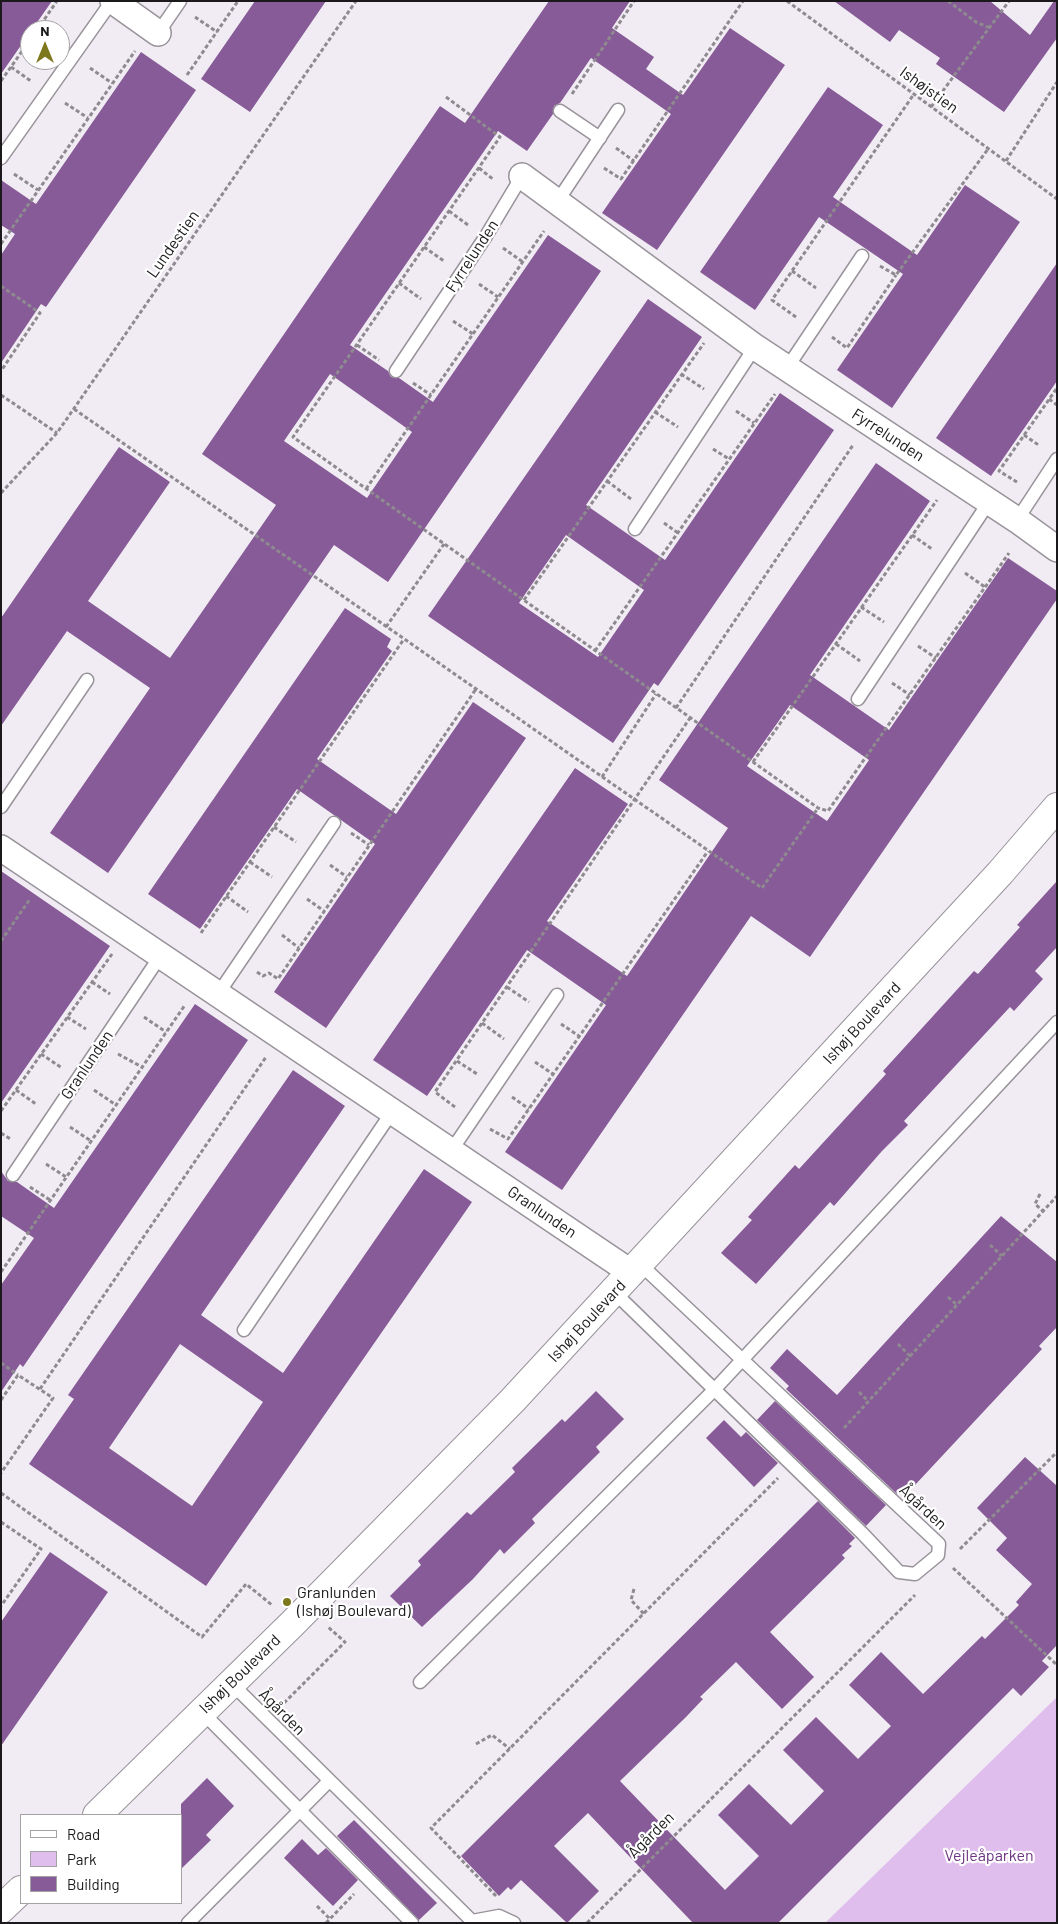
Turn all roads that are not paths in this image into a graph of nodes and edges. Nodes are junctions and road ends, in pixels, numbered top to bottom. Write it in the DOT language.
graph roads {
  1 [pos="113,1"];
  2 [pos="179,3"];
  3 [pos="158,33"];
  4 [pos="618,110"];
  5 [pos="560,111"];
  6 [pos="600,138"];
  7 [pos="1,158"];
  8 [pos="522,176"];
  9 [pos="557,202"];
  10 [pos="862,256"];
  11 [pos="755,347"];
  12 [pos="789,370"];
  13 [pos="396,371"];
  14 [pos="1057,459"];
  15 [pos="989,502"];
  16 [pos="1017,520"];
  17 [pos="635,529"];
  18 [pos="1057,549"];
  19 [pos="87,680"];
  20 [pos="858,699"];
  21 [pos="1,807"];
  22 [pos="1057,807"];
  23 [pos="334,823"];
  24 [pos="1,848"];
  25 [pos="161,955"];
  26 [pos="218,994"];
  27 [pos="557,994"];
  28 [pos="1057,1022"];
  29 [pos="392,1112"];
  30 [pos="451,1151"];
  31 [pos="13,1175"];
  32 [pos="628,1276"];
  33 [pos="244,1330"];
  34 [pos="742,1360"];
  35 [pos="714,1390"];
  36 [pos="420,1682"];
  37 [pos="231,1683"];
  38 [pos="202,1712"];
  39 [pos="329,1781"];
  40 [pos="300,1810"];
  41 [pos="98,1814"];
  42 [pos="20,1891"];
  43 [pos="1,1909"];
  44 [pos="188,1923"];
  45 [pos="412,1923"];
  46 [pos="514,1923"];
  1 -- 3 [label="street"];
  1 -- 7 [label="lane"];
  2 -- 3 [label="lane"];
  4 -- 6 [label="lane"];
  5 -- 6 [label="lane"];
  6 -- 9 [label="lane"];
  8 -- 9 [label="street, Fyrrelunden"];
  8 -- 13 [label="lane, Fyrrelunden"];
  9 -- 11 [label="street, Fyrrelunden"];
  10 -- 12 [label="lane"];
  11 -- 12 [label="street, Fyrrelunden"];
  11 -- 17 [label="lane"];
  12 -- 15 [label="street, Fyrrelunden"];
  14 -- 16 [label="lane"];
  15 -- 16 [label="street, Fyrrelunden"];
  15 -- 20 [label="lane"];
  16 -- 18 [label="street, Fyrrelunden"];
  19 -- 21 [label="lane"];
  22 -- 32 [label="street, Ishøj Boulevard"];
  23 -- 26 [label="lane"];
  24 -- 25 [label="street, Granlunden"];
  25 -- 26 [label="street, Granlunden"];
  25 -- 31 [label="lane, Granlunden"];
  26 -- 29 [label="street, Granlunden"];
  27 -- 30 [label="lane"];
  28 -- 34 [label="lane"];
  29 -- 30 [label="street, Granlunden"];
  29 -- 33 [label="lane"];
  30 -- 32 [label="street, Granlunden"];
  32 -- 34 [label="lane, Ågården"];
  32 -- 35 [label="lane, Ågården"];
  32 -- 37 [label="street, Ishøj Boulevard"];
  34 -- 35 [label="lane"];
  34 -- 35 [label="lane, Ågården"];
  35 -- 36 [label="lane"];
  37 -- 38 [label="street, Ishøj Boulevard"];
  37 -- 39 [label="lane, Ågården"];
  38 -- 40 [label="lane"];
  38 -- 41 [label="street, Ishøj Boulevard"];
  39 -- 40 [label="lane"];
  39 -- 46 [label="lane, Ågården"];
  40 -- 44 [label="lane"];
  40 -- 45 [label="lane"];
  42 -- 43 [label="street"];
}
